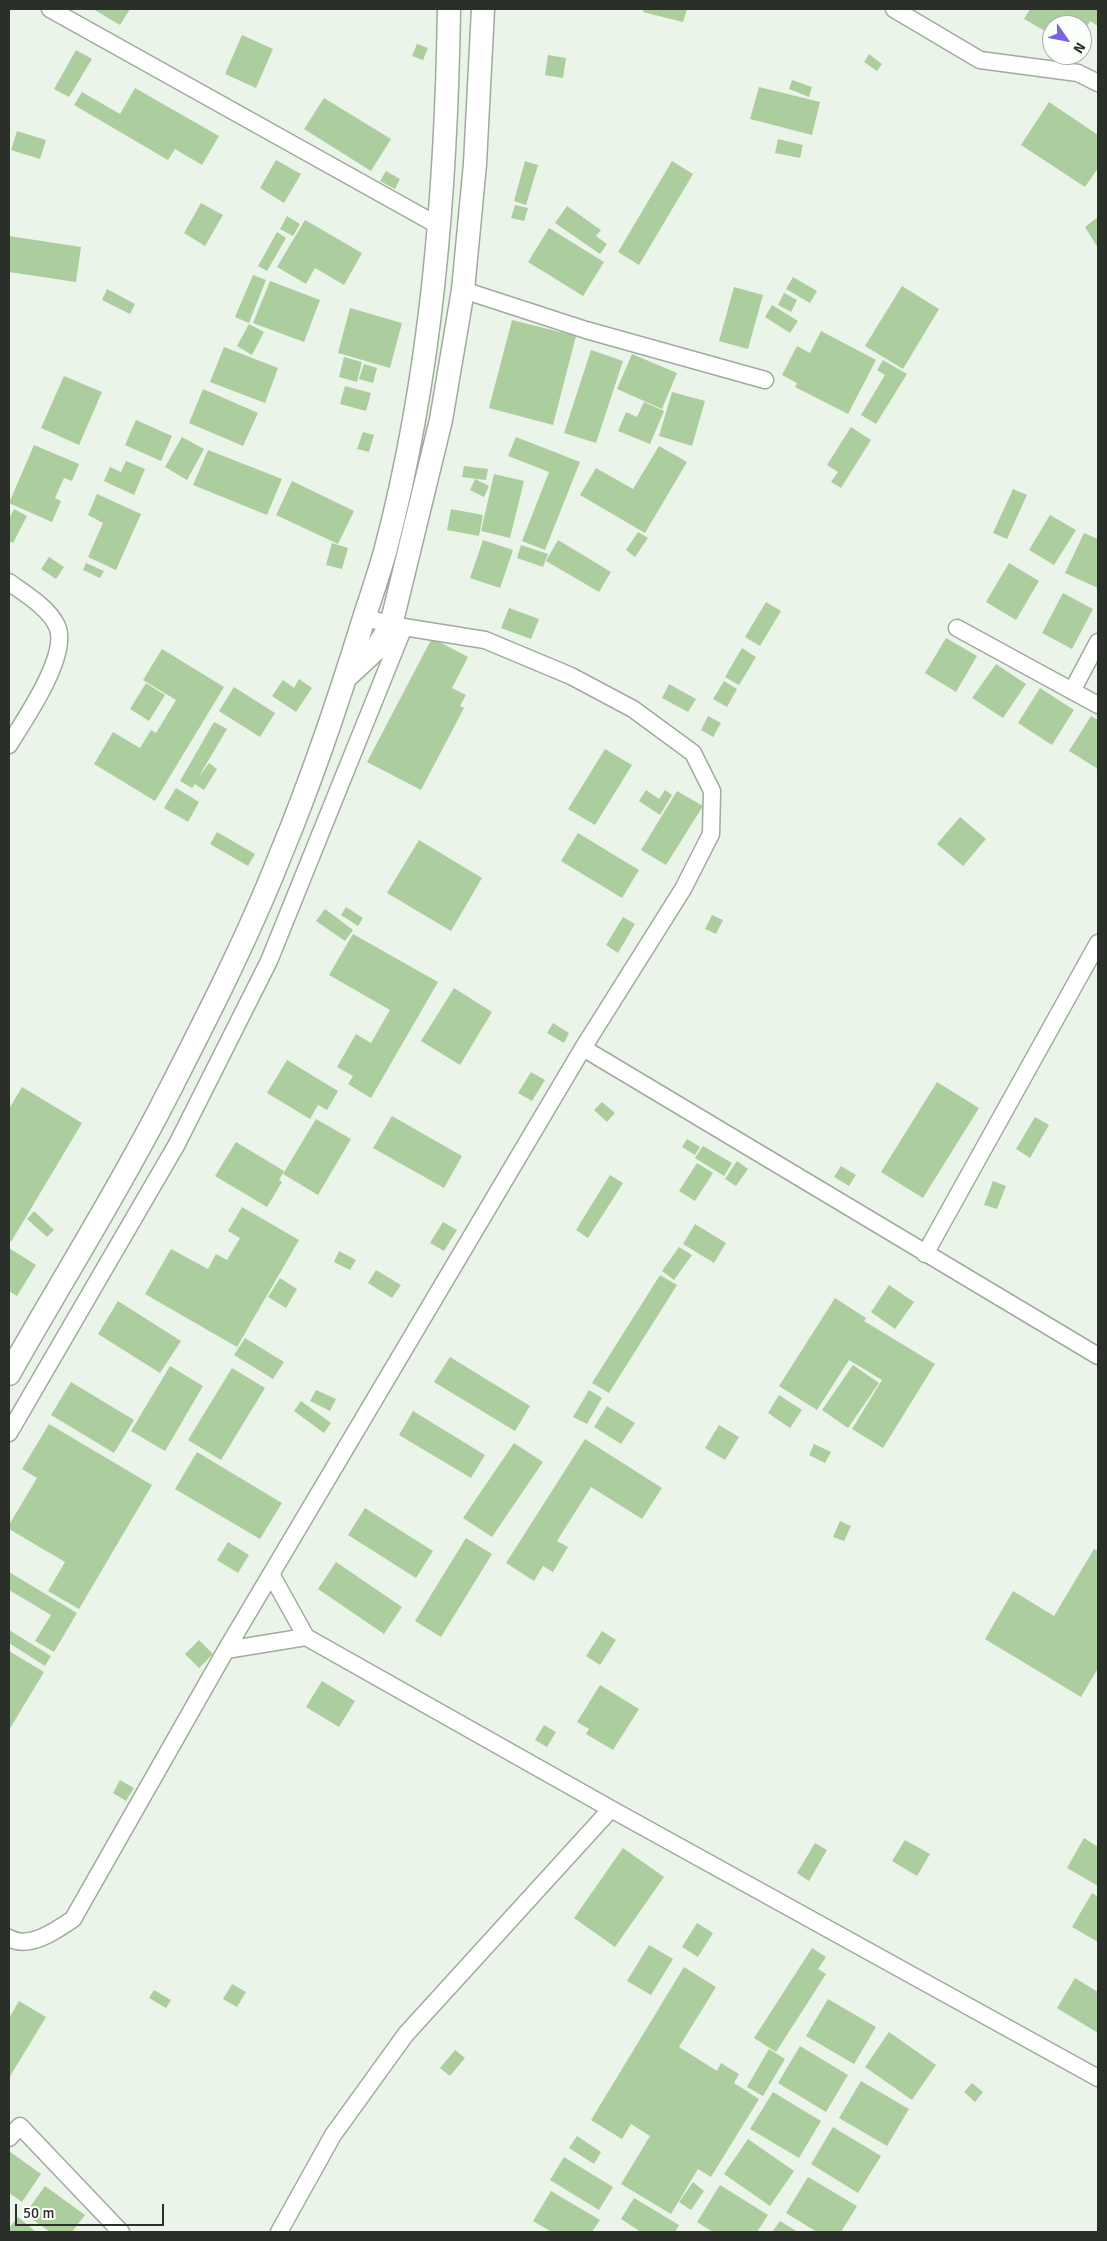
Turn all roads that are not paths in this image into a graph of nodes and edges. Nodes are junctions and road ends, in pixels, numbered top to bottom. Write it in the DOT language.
graph roads {
  1 [pos="50,9"];
  2 [pos="449,9"];
  3 [pos="483,9"];
  4 [pos="894,9"];
  5 [pos="1098,83"];
  6 [pos="439,226"];
  7 [pos="463,290"];
  8 [pos="766,380"];
  9 [pos="9,582"];
  10 [pos="364,618"];
  11 [pos="398,626"];
  12 [pos="957,628"];
  13 [pos="1098,642"];
  14 [pos="348,675"];
  15 [pos="1072,690"];
  16 [pos="1098,705"];
  17 [pos="9,745"];
  18 [pos="1098,943"];
  19 [pos="583,1048"];
  20 [pos="925,1254"];
  21 [pos="1098,1356"];
  22 [pos="9,1374"];
  23 [pos="9,1433"];
  24 [pos="271,1574"];
  25 [pos="306,1637"];
  26 [pos="226,1650"];
  27 [pos="611,1809"];
  28 [pos="9,1938"];
  29 [pos="1098,2078"];
  30 [pos="9,2138"];
  31 [pos="121,2232"];
  32 [pos="279,2232"];
  1 -- 6 [label="street"];
  2 -- 6 [label="main road"];
  3 -- 7 [label="main road"];
  4 -- 5 [label="street"];
  6 -- 10 [label="main road"];
  7 -- 8 [label="street"];
  7 -- 11 [label="main road"];
  9 -- 17 [label="street"];
  10 -- 11 [label="street"];
  10 -- 14 [label="main road"];
  11 -- 14 [label="main road"];
  11 -- 19 [label="street"];
  11 -- 23 [label="street"];
  12 -- 15 [label="street"];
  13 -- 15 [label="street"];
  14 -- 22 [label="main road"];
  15 -- 16 [label="street"];
  18 -- 20 [label="street"];
  19 -- 20 [label="street"];
  19 -- 24 [label="street"];
  20 -- 21 [label="street"];
  24 -- 25 [label="street"];
  24 -- 26 [label="street"];
  25 -- 26 [label="street"];
  25 -- 27 [label="street"];
  26 -- 28 [label="street"];
  27 -- 29 [label="street"];
  27 -- 32 [label="street"];
  30 -- 31 [label="street"];
}
